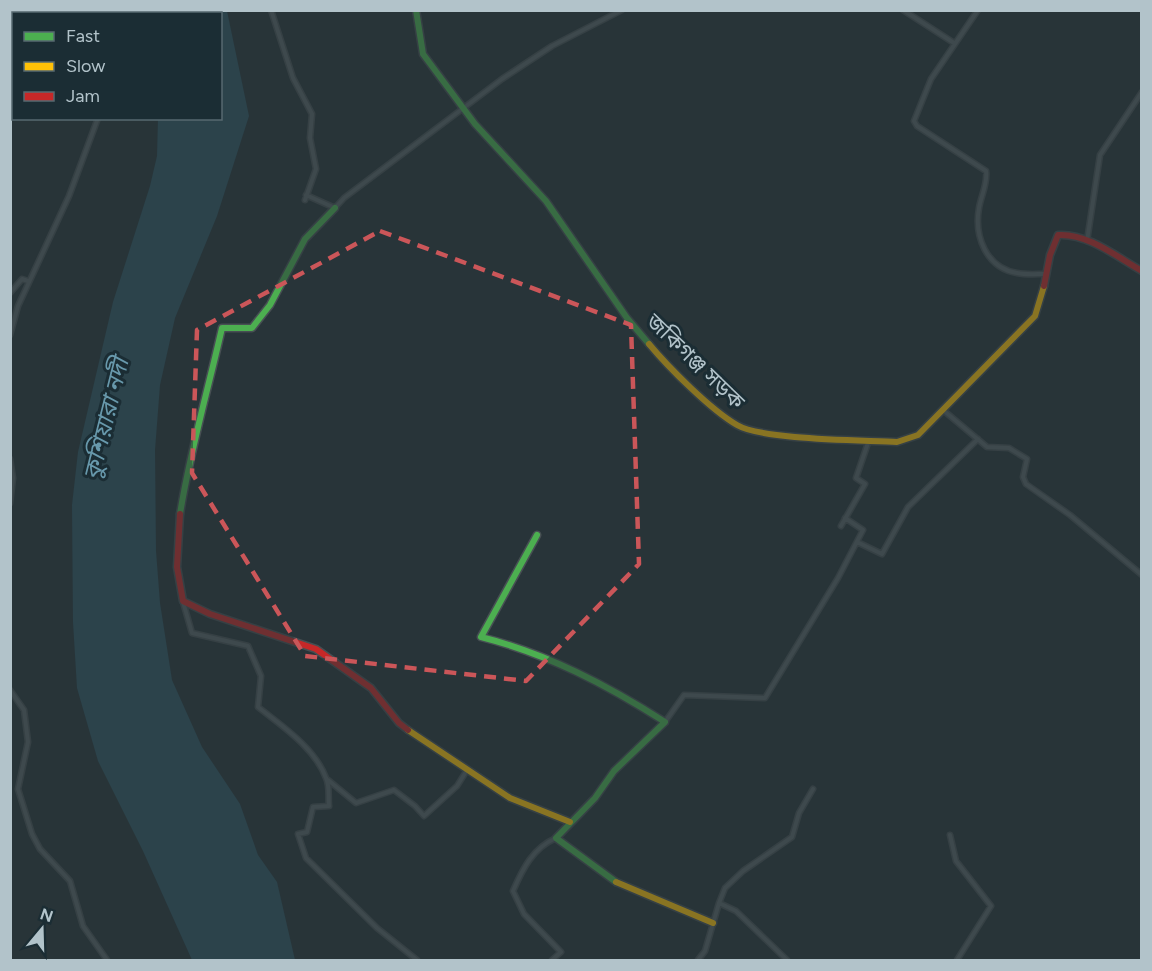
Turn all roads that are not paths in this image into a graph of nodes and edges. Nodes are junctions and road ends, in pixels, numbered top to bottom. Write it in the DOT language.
graph roads {
  1 [pos="271,10"];
  2 [pos="416,10"];
  3 [pos="622,10"];
  4 [pos="903,10"];
  5 [pos="978,10"];
  6 [pos="954,43"];
  7 [pos="1142,92"];
  8 [pos="463,108"];
  9 [pos="97,120"];
  10 [pos="335,208"];
  11 [pos="1087,242"];
  12 [pos="1142,271"];
  13 [pos="1046,274"];
  14 [pos="28,281"];
  15 [pos="10,293"];
  16 [pos="10,335"];
  17 [pos="943,410"];
  18 [pos="869,439"];
  19 [pos="978,439"];
  20 [pos="10,459"];
  21 [pos="10,503"];
  22 [pos="846,518"];
  23 [pos="841,526"];
  24 [pos="537,535"];
  25 [pos="857,542"];
  26 [pos="1142,574"];
  27 [pos="183,601"];
  28 [pos="10,690"];
  29 [pos="665,722"];
  30 [pos="467,770"];
  31 [pos="327,779"];
  32 [pos="813,789"];
  33 [pos="570,822"];
  34 [pos="951,835"];
  35 [pos="556,838"];
  36 [pos="719,903"];
  37 [pos="713,923"];
  38 [pos="107,960"];
  39 [pos="417,960"];
  40 [pos="552,960"];
  41 [pos="698,960"];
  42 [pos="787,960"];
  43 [pos="957,960"];
  1 -- 10 [label="street"];
  2 -- 8 [label="street, জকিগঞ্জ সড়ক"];
  3 -- 8 [label="street"];
  4 -- 6 [label="street"];
  5 -- 6 [label="street"];
  6 -- 13 [label="street"];
  7 -- 11 [label="street"];
  8 -- 10 [label="street"];
  8 -- 18 [label="street, জকিগঞ্জ সড়ক"];
  9 -- 14 [label="street"];
  10 -- 27 [label="street"];
  11 -- 12 [label="street, জকিগঞ্জ সড়ক"];
  11 -- 13 [label="street, জকিগঞ্জ সড়ক"];
  13 -- 17 [label="street, জকিগঞ্জ সড়ক"];
  14 -- 15 [label="street"];
  14 -- 16 [label="street"];
  17 -- 18 [label="street, জকিগঞ্জ সড়ক"];
  17 -- 19 [label="street"];
  18 -- 22 [label="street"];
  19 -- 25 [label="street"];
  19 -- 26 [label="street"];
  20 -- 21 [label="street"];
  22 -- 23 [label="street"];
  22 -- 25 [label="street"];
  24 -- 29 [label="street"];
  25 -- 29 [label="street"];
  27 -- 30 [label="street"];
  27 -- 31 [label="street"];
  28 -- 38 [label="street"];
  29 -- 33 [label="street"];
  30 -- 31 [label="street"];
  30 -- 33 [label="street"];
  31 -- 39 [label="street"];
  32 -- 36 [label="street"];
  33 -- 35 [label="street"];
  34 -- 43 [label="street"];
  35 -- 37 [label="street"];
  35 -- 40 [label="street"];
  36 -- 37 [label="street"];
  36 -- 42 [label="street"];
  37 -- 41 [label="street"];
}
